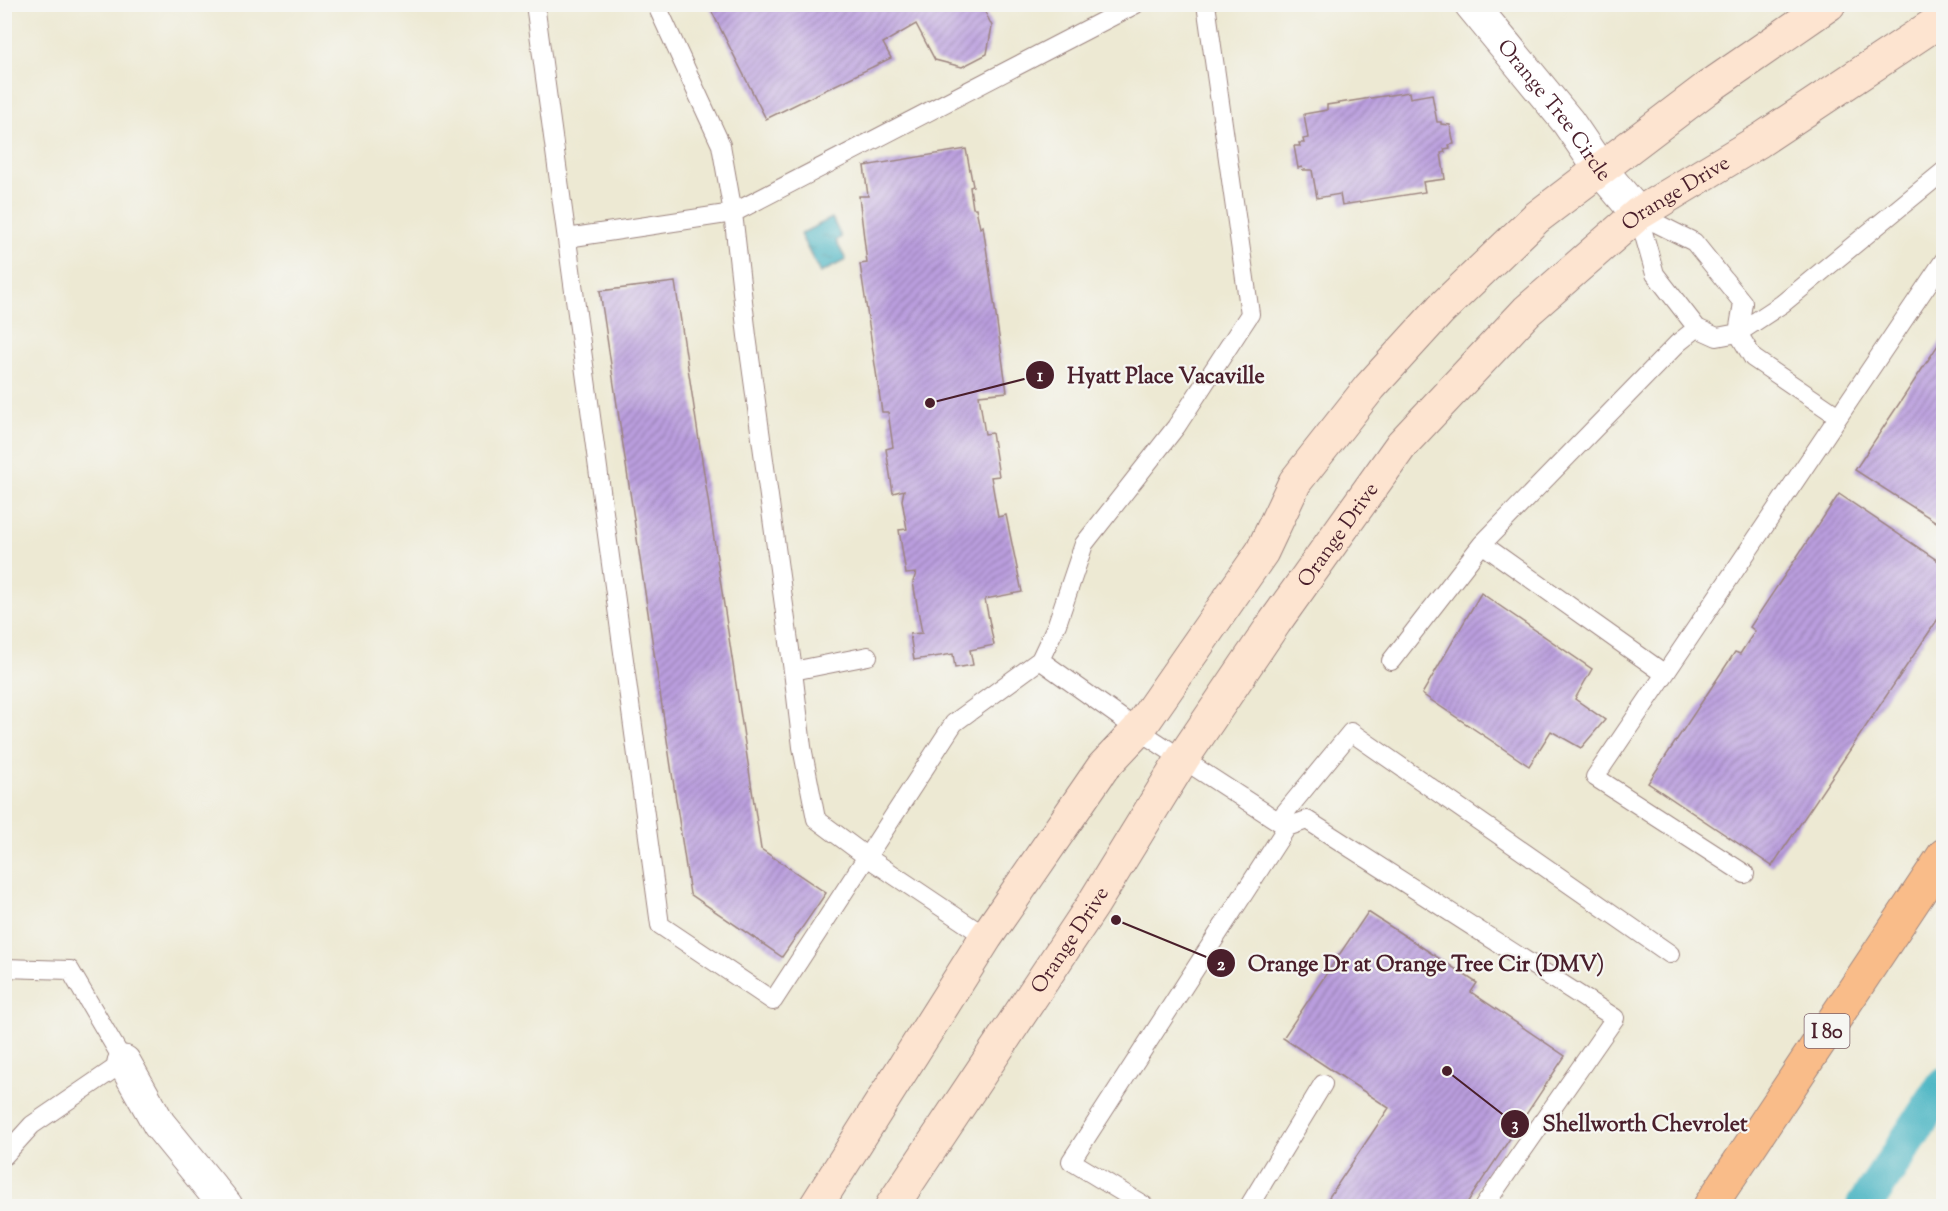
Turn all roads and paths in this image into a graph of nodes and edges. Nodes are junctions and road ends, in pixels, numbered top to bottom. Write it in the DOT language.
graph roads {
  1 [pos="535,4"];
  2 [pos="656,4"];
  3 [pos="1136,4"];
  4 [pos="1206,4"];
  5 [pos="1471,4"];
  6 [pos="1829,4"];
  7 [pos="1944,18"];
  8 [pos="1600,169"];
  9 [pos="1944,171"];
  10 [pos="733,213"];
  11 [pos="1638,214"];
  12 [pos="567,238"];
  13 [pos="1944,260"];
  14 [pos="1697,328"];
  15 [pos="1738,333"];
  16 [pos="1838,416"];
  17 [pos="1482,544"];
  18 [pos="868,656"];
  19 [pos="1040,660"];
  20 [pos="1391,661"];
  21 [pos="793,671"];
  22 [pos="1665,674"];
  23 [pos="1138,730"];
  24 [pos="1183,758"];
  25 [pos="1282,824"];
  26 [pos="1944,855"];
  27 [pos="867,857"];
  28 [pos="1745,874"];
  29 [pos="986,937"];
  30 [pos="1670,954"];
  31 [pos="4,968"];
  32 [pos="124,1062"];
  33 [pos="1323,1084"];
  34 [pos="4,1156"];
  35 [pos="896,1205"];
  36 [pos="226,1206"];
  37 [pos="816,1206"];
  38 [pos="1145,1206"];
  39 [pos="1249,1206"];
  40 [pos="1484,1206"];
  41 [pos="1710,1206"];
  1 -- 12 [label="lane"];
  2 -- 10 [label="lane"];
  3 -- 10 [label="lane"];
  4 -- 19 [label="lane"];
  5 -- 8 [label="street, Orange Tree Circle"];
  6 -- 8 [label="street"];
  7 -- 11 [label="street, Orange Drive"];
  8 -- 11 [label="street, Orange Tree Circle"];
  8 -- 23 [label="street"];
  9 -- 15 [label="lane"];
  10 -- 12 [label="lane"];
  10 -- 21 [label="lane"];
  11 -- 14 [label="lane"];
  11 -- 15 [label="lane"];
  11 -- 24 [label="street, Orange Drive"];
  12 -- 27 [label="lane"];
  13 -- 16 [label="lane"];
  14 -- 15 [label="lane"];
  14 -- 17 [label="lane"];
  15 -- 16 [label="lane"];
  16 -- 22 [label="lane"];
  17 -- 20 [label="lane"];
  17 -- 22 [label="lane"];
  18 -- 21 [label="lane"];
  19 -- 23 [label="lane"];
  19 -- 27 [label="lane"];
  21 -- 27 [label="lane"];
  22 -- 28 [label="lane"];
  23 -- 24 [label="lane"];
  23 -- 29 [label="street"];
  24 -- 25 [label="lane"];
  24 -- 35 [label="street, Orange Drive"];
  25 -- 30 [label="lane"];
  25 -- 38 [label="lane"];
  25 -- 40 [label="lane"];
  26 -- 41 [label="highway, I 80"];
  27 -- 29 [label="lane"];
  29 -- 37 [label="street"];
  31 -- 32 [label="lane"];
  32 -- 34 [label="lane"];
  32 -- 36 [label="street"];
  33 -- 39 [label="lane"];
}
